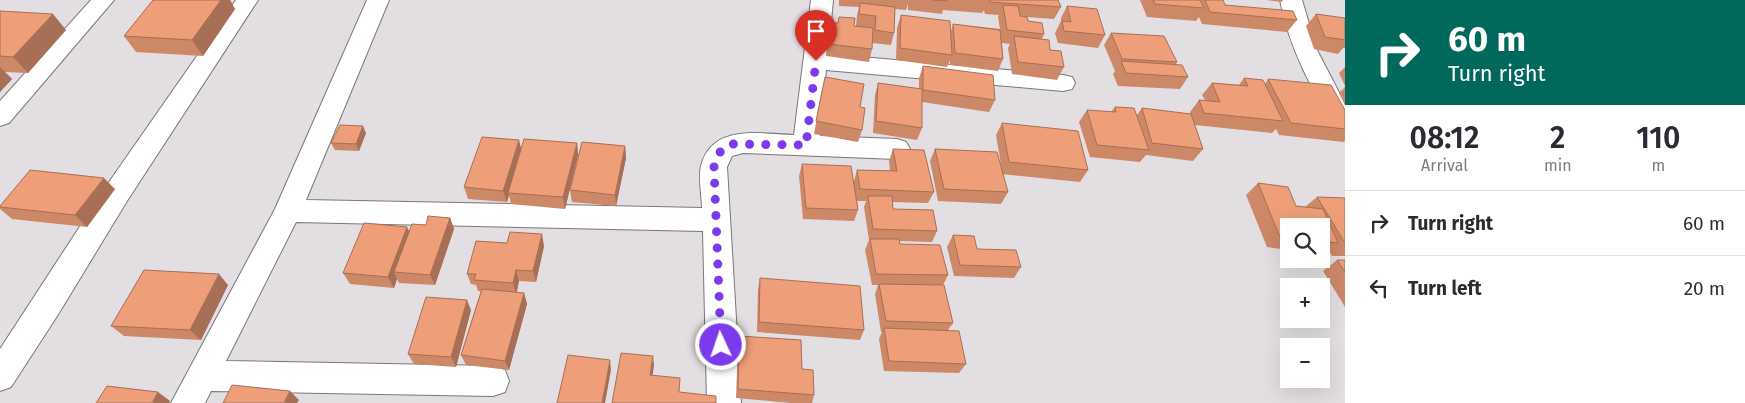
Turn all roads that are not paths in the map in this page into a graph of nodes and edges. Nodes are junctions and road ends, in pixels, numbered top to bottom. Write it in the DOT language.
graph roads {
  1 [pos="103,0"];
  2 [pos="247,0"];
  3 [pos="378,0"];
  4 [pos="822,0"];
  5 [pos="1291,0"];
  6 [pos="816,61"];
  7 [pos="1063,84"];
  8 [pos="0,118"];
  9 [pos="1345,125"];
  10 [pos="806,145"];
  11 [pos="897,149"];
  12 [pos="288,211"];
  13 [pos="715,220"];
  14 [pos="0,376"];
  15 [pos="493,381"];
  16 [pos="195,389"];
  17 [pos="724,403"];
  1 -- 8 [label="street"];
  2 -- 14 [label="street"];
  3 -- 12 [label="street"];
  4 -- 6 [label="street"];
  5 -- 9 [label="street"];
  6 -- 7 [label="street"];
  6 -- 10 [label="street"];
  10 -- 11 [label="street"];
  10 -- 13 [label="street"];
  12 -- 13 [label="street"];
  12 -- 16 [label="street"];
  13 -- 17 [label="street"];
  15 -- 16 [label="street"];
}
